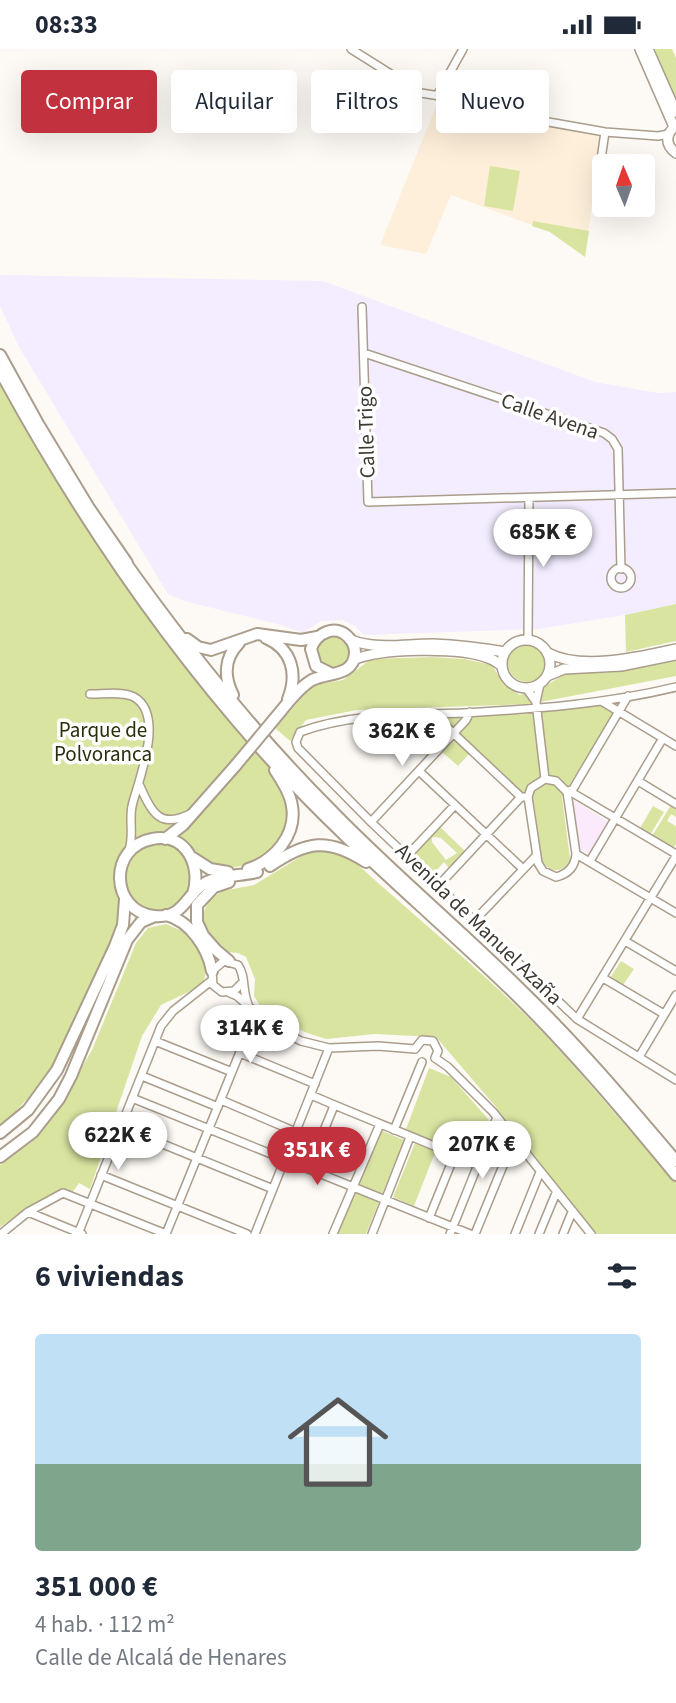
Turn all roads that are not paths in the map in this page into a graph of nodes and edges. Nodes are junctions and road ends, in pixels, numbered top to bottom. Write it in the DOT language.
graph roads {
  1 [pos="351,49"];
  2 [pos="463,49"];
  3 [pos="640,49"];
  4 [pos="648,49"];
  5 [pos="454,70"];
  6 [pos="436,95"];
  7 [pos="676,112"];
  8 [pos="549,122"];
  9 [pos="605,132"];
  10 [pos="672,132"];
  11 [pos="676,153"];
  12 [pos="602,154"];
  13 [pos="362,307"];
  14 [pos="363,353"];
  15 [pos="0,355"];
  16 [pos="0,371"];
  17 [pos="676,493"];
  18 [pos="619,495"];
  19 [pos="529,498"];
  20 [pos="123,559"];
  21 [pos="621,569"];
  22 [pos="257,634"];
  23 [pos="244,637"];
  24 [pos="317,637"];
  25 [pos="284,638"];
  26 [pos="351,639"];
  27 [pos="528,641"];
  28 [pos="676,649"];
  29 [pos="505,652"];
  30 [pos="548,653"];
  31 [pos="676,655"];
  32 [pos="312,658"];
  33 [pos="354,660"];
  34 [pos="502,666"];
  35 [pos="332,674"];
  36 [pos="547,676"];
  37 [pos="540,684"];
  38 [pos="676,687"];
  39 [pos="526,688"];
  40 [pos="298,692"];
  41 [pos="90,694"];
  42 [pos="628,696"];
  43 [pos="222,702"];
  44 [pos="602,702"];
  45 [pos="536,705"];
  46 [pos="283,708"];
  47 [pos="470,712"];
  48 [pos="619,712"];
  49 [pos="433,714"];
  50 [pos="453,733"];
  51 [pos="663,738"];
  52 [pos="676,746"];
  53 [pos="279,756"];
  54 [pos="419,771"];
  55 [pos="545,779"];
  56 [pos="638,781"];
  57 [pos="139,783"];
  58 [pos="569,792"];
  59 [pos="524,797"];
  60 [pos="676,804"];
  61 [pos="455,805"];
  62 [pos="196,810"];
  63 [pos="615,818"];
  64 [pos="130,821"];
  65 [pos="371,822"];
  66 [pos="486,834"];
  67 [pos="149,839"];
  68 [pos="165,839"];
  69 [pos="129,851"];
  70 [pos="189,854"];
  71 [pos="576,854"];
  72 [pos="408,855"];
  73 [pos="676,855"];
  74 [pos="536,856"];
  75 [pos="590,861"];
  76 [pos="523,869"];
  77 [pos="257,872"];
  78 [pos="390,878"];
  79 [pos="439,885"];
  80 [pos="192,897"];
  81 [pos="651,898"];
  82 [pos="125,899"];
  83 [pos="676,913"];
  84 [pos="161,916"];
  85 [pos="474,921"];
  86 [pos="204,937"];
  87 [pos="625,941"];
  88 [pos="229,961"];
  89 [pos="676,971"];
  90 [pos="212,976"];
  91 [pos="603,978"];
  92 [pos="243,982"];
  93 [pos="219,991"];
  94 [pos="230,993"];
  95 [pos="197,994"];
  96 [pos="676,995"];
  97 [pos="253,1011"];
  98 [pos="664,1014"];
  99 [pos="577,1019"];
  100 [pos="253,1020"];
  101 [pos="155,1041"];
  102 [pos="329,1048"];
  103 [pos="415,1049"];
  104 [pos="240,1053"];
  105 [pos="639,1057"];
  106 [pos="435,1058"];
  107 [pos="422,1062"];
  108 [pos="232,1072"];
  109 [pos="142,1076"];
  110 [pos="676,1080"];
  111 [pos="315,1084"];
  112 [pos="311,1095"];
  113 [pos="132,1098"];
  114 [pos="219,1104"];
  115 [pos="334,1106"];
  116 [pos="497,1117"];
  117 [pos="376,1123"];
  118 [pos="121,1127"];
  119 [pos="209,1129"];
  120 [pos="394,1130"];
  121 [pos="296,1132"];
  122 [pos="0,1133"];
  123 [pos="410,1137"];
  124 [pos="514,1139"];
  125 [pos="455,1154"];
  126 [pos="0,1157"];
  127 [pos="197,1158"];
  128 [pos="285,1160"];
  129 [pos="676,1161"];
  130 [pos="478,1165"];
  131 [pos="308,1169"];
  132 [pos="540,1172"];
  133 [pos="102,1175"];
  134 [pos="676,1175"];
  135 [pos="353,1187"];
  136 [pos="273,1189"];
  137 [pos="556,1193"];
  138 [pos="386,1201"];
  139 [pos="90,1204"];
  140 [pos="178,1206"];
  141 [pos="28,1212"];
  142 [pos="572,1212"];
  143 [pos="429,1218"];
  144 [pos="451,1230"];
  145 [pos="80,1233"];
  146 [pos="1,1234"];
  147 [pos="166,1234"];
  148 [pos="247,1234"];
  149 [pos="255,1234"];
  150 [pos="333,1234"];
  151 [pos="372,1234"];
  152 [pos="473,1234"];
  153 [pos="515,1234"];
  154 [pos="539,1234"];
  155 [pos="563,1234"];
  156 [pos="591,1234"];
  1 -- 6 [label="street"];
  2 -- 5 [label="street"];
  3 -- 10 [label="main road"];
  4 -- 7 [label="main road"];
  8 -- 9 [label="street"];
  9 -- 10 [label="street"];
  9 -- 12 [label="street"];
  10 -- 11 [label="main road"];
  13 -- 14 [label="street, Calle Trigo"];
  14 -- 18 [label="street, Calle Avena"];
  14 -- 19 [label="street, Calle Trigo"];
  15 -- 20 [label="highway"];
  16 -- 43 [label="highway"];
  17 -- 18 [label="street, Calle Trigo"];
  18 -- 19 [label="street, Calle Trigo"];
  18 -- 21 [label="street, Calle Avena"];
  19 -- 27 [label="street"];
  20 -- 23 [label="highway"];
  20 -- 53 [label="highway"];
  22 -- 23 [label="highway"];
  22 -- 25 [label="highway"];
  22 -- 46 [label="highway"];
  23 -- 53 [label="highway"];
  24 -- 25 [label="highway"];
  24 -- 26 [label="highway"];
  24 -- 32 [label="highway"];
  25 -- 32 [label="highway"];
  26 -- 29 [label="main road"];
  26 -- 33 [label="highway"];
  27 -- 29 [label="main road"];
  27 -- 30 [label="main road"];
  28 -- 30 [label="main road"];
  29 -- 34 [label="main road"];
  30 -- 36 [label="main road"];
  31 -- 36 [label="main road"];
  32 -- 35 [label="highway"];
  32 -- 40 [label="highway"];
  33 -- 34 [label="main road"];
  33 -- 35 [label="highway"];
  34 -- 39 [label="main road"];
  35 -- 40 [label="highway"];
  36 -- 37 [label="main road"];
  37 -- 39 [label="main road"];
  37 -- 45 [label="street"];
  38 -- 42 [label="street"];
  39 -- 45 [label="street"];
  40 -- 46 [label="highway"];
  41 -- 57 [label="street"];
  42 -- 44 [label="street"];
  42 -- 48 [label="street"];
  43 -- 70 [label="highway"];
  43 -- 78 [label="highway"];
  44 -- 45 [label="street"];
  44 -- 48 [label="street"];
  45 -- 47 [label="street"];
  45 -- 55 [label="street"];
  46 -- 62 [label="highway, bridge"];
  47 -- 49 [label="street"];
  47 -- 50 [label="street"];
  48 -- 51 [label="street"];
  48 -- 58 [label="street"];
  49 -- 50 [label="street"];
  49 -- 65 [label="street, Avenida de Manuel Azaña"];
  50 -- 54 [label="street"];
  50 -- 59 [label="street"];
  51 -- 52 [label="street"];
  51 -- 56 [label="street"];
  53 -- 129 [label="highway"];
  54 -- 61 [label="street"];
  54 -- 65 [label="street"];
  55 -- 58 [label="street"];
  55 -- 59 [label="street"];
  56 -- 60 [label="street"];
  56 -- 63 [label="street"];
  57 -- 62 [label="street"];
  57 -- 64 [label="street"];
  58 -- 63 [label="street"];
  58 -- 71 [label="street"];
  59 -- 66 [label="street"];
  59 -- 74 [label="street"];
  61 -- 66 [label="street"];
  61 -- 72 [label="street"];
  62 -- 68 [label="highway"];
  62 -- 70 [label="highway"];
  63 -- 73 [label="street"];
  63 -- 75 [label="street"];
  64 -- 67 [label="street"];
  64 -- 69 [label="street"];
  65 -- 72 [label="street, Avenida de Manuel Azaña"];
  66 -- 76 [label="street"];
  66 -- 79 [label="street"];
  67 -- 68 [label="highway"];
  67 -- 69 [label="highway"];
  68 -- 70 [label="highway"];
  69 -- 82 [label="highway"];
  70 -- 80 [label="highway"];
  71 -- 74 [label="street"];
  71 -- 75 [label="street"];
  72 -- 79 [label="street, Avenida de Manuel Azaña"];
  73 -- 81 [label="street"];
  74 -- 76 [label="street"];
  75 -- 81 [label="street"];
  76 -- 85 [label="street"];
  77 -- 78 [label="highway"];
  77 -- 80 [label="highway"];
  77 -- 86 [label="highway"];
  78 -- 134 [label="highway"];
  79 -- 85 [label="street, Avenida de Manuel Azaña"];
  80 -- 84 [label="highway"];
  80 -- 86 [label="highway"];
  81 -- 83 [label="street"];
  81 -- 87 [label="street"];
  82 -- 84 [label="highway"];
  82 -- 122 [label="highway"];
  84 -- 90 [label="highway"];
  84 -- 126 [label="highway"];
  85 -- 99 [label="street, Avenida de Manuel Azaña"];
  86 -- 88 [label="highway"];
  87 -- 89 [label="street"];
  87 -- 91 [label="street"];
  88 -- 90 [label="street"];
  88 -- 92 [label="street"];
  90 -- 93 [label="street"];
  90 -- 95 [label="street"];
  91 -- 98 [label="street"];
  91 -- 99 [label="street"];
  92 -- 94 [label="street"];
  92 -- 97 [label="street"];
  93 -- 94 [label="street"];
  93 -- 95 [label="street"];
  94 -- 97 [label="street"];
  95 -- 101 [label="street"];
  96 -- 98 [label="street"];
  97 -- 102 [label="street"];
  98 -- 105 [label="street"];
  99 -- 105 [label="street, Avenida de Manuel Azaña"];
  100 -- 104 [label="street"];
  101 -- 108 [label="street"];
  101 -- 109 [label="street"];
  102 -- 103 [label="street"];
  102 -- 111 [label="street"];
  103 -- 106 [label="street"];
  103 -- 107 [label="street"];
  104 -- 108 [label="street"];
  104 -- 111 [label="street"];
  105 -- 110 [label="street, Avenida de Manuel Azaña"];
  106 -- 107 [label="street"];
  106 -- 116 [label="street"];
  107 -- 120 [label="street"];
  108 -- 114 [label="street"];
  109 -- 113 [label="street"];
  109 -- 114 [label="street"];
  111 -- 112 [label="street"];
  112 -- 115 [label="street"];
  112 -- 121 [label="street"];
  113 -- 118 [label="street"];
  113 -- 119 [label="street"];
  114 -- 119 [label="street"];
  114 -- 121 [label="street"];
  115 -- 117 [label="street"];
  115 -- 131 [label="street"];
  116 -- 124 [label="street"];
  116 -- 130 [label="street"];
  117 -- 120 [label="street"];
  117 -- 135 [label="street"];
  118 -- 127 [label="street"];
  118 -- 133 [label="street"];
  119 -- 127 [label="street"];
  119 -- 128 [label="street"];
  120 -- 123 [label="street"];
  121 -- 128 [label="street"];
  123 -- 125 [label="street"];
  123 -- 138 [label="street"];
  124 -- 132 [label="street"];
  124 -- 152 [label="street"];
  125 -- 130 [label="street"];
  125 -- 143 [label="street"];
  127 -- 136 [label="street"];
  127 -- 140 [label="street"];
  128 -- 131 [label="street"];
  128 -- 136 [label="street"];
  130 -- 144 [label="street"];
  131 -- 135 [label="street"];
  132 -- 137 [label="street"];
  132 -- 153 [label="street"];
  133 -- 139 [label="street"];
  133 -- 140 [label="street"];
  135 -- 138 [label="street"];
  135 -- 150 [label="street"];
  136 -- 149 [label="street"];
  137 -- 142 [label="street"];
  137 -- 154 [label="street"];
  138 -- 143 [label="street"];
  138 -- 151 [label="street"];
  139 -- 141 [label="street"];
  139 -- 145 [label="street"];
  139 -- 147 [label="street"];
  140 -- 147 [label="street"];
  140 -- 148 [label="street"];
  141 -- 145 [label="street"];
  141 -- 146 [label="street"];
  142 -- 155 [label="street"];
  142 -- 156 [label="street"];
  143 -- 144 [label="street"];
  144 -- 152 [label="street"];
}
